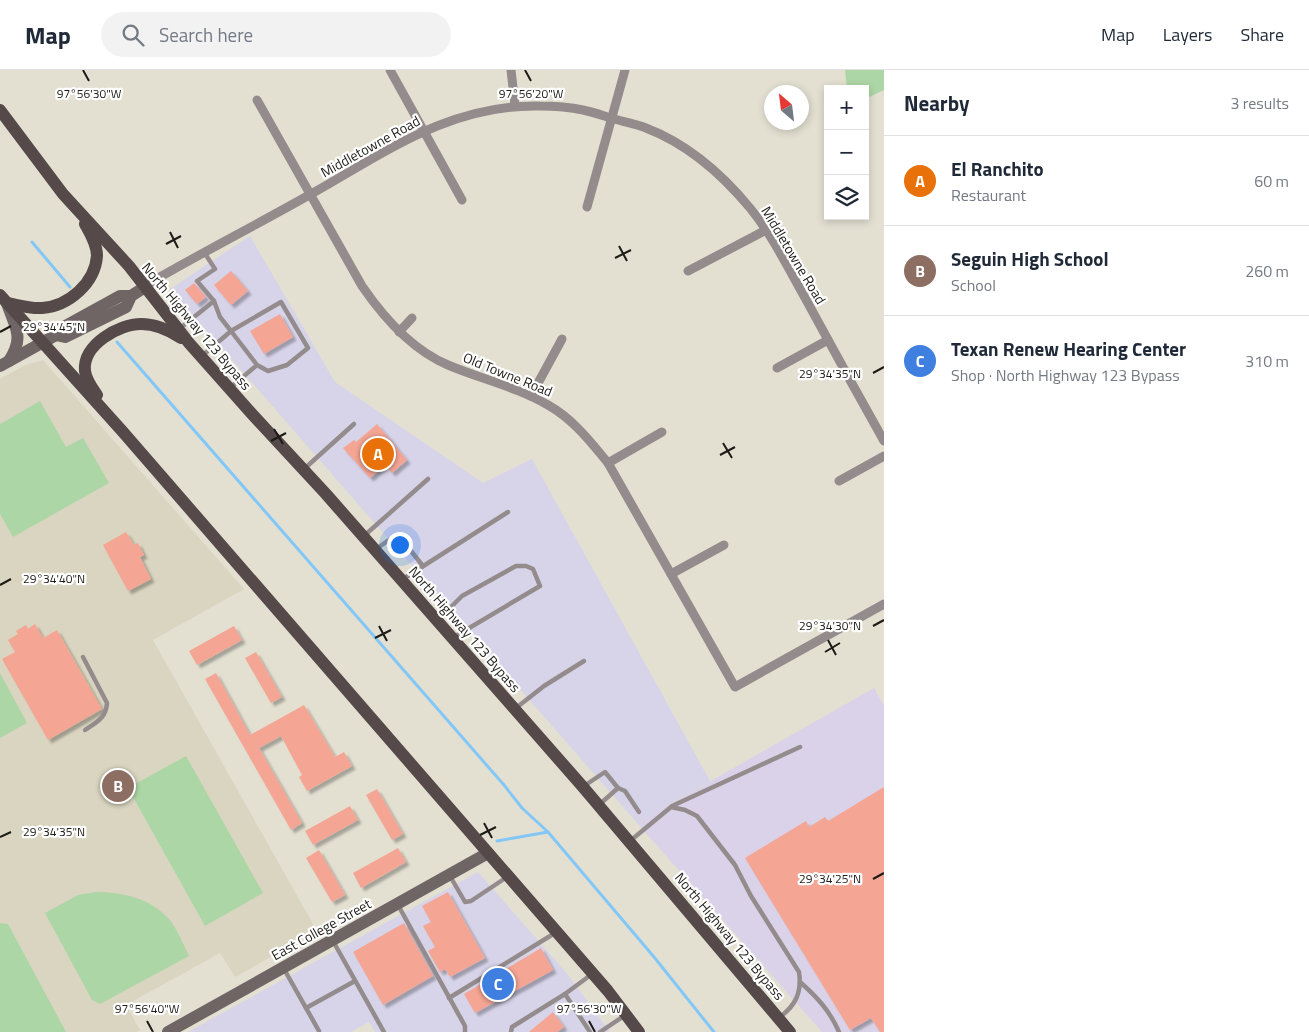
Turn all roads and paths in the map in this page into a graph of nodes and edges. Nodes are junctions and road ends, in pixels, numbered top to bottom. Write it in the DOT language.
graph roads {
  1 [pos="390,70"];
  2 [pos="511,70"];
  3 [pos="625,70"];
  4 [pos="257,100"];
  5 [pos="514,105"];
  6 [pos="0,110"];
  7 [pos="611,118"];
  8 [pos="423,131"];
  9 [pos="309,195"];
  10 [pos="462,200"];
  11 [pos="73,206"];
  12 [pos="587,207"];
  13 [pos="766,230"];
  14 [pos="204,252"];
  15 [pos="688,272"];
  16 [pos="145,288"];
  17 [pos="4,299"];
  18 [pos="214,301"];
  19 [pos="412,318"];
  20 [pos="178,330"];
  21 [pos="232,331"];
  22 [pos="399,332"];
  23 [pos="562,339"];
  24 [pos="828,340"];
  25 [pos="42,343"];
  26 [pos="189,343"];
  27 [pos="201,357"];
  28 [pos="5,364"];
  29 [pos="257,365"];
  30 [pos="777,368"];
  31 [pos="229,389"];
  32 [pos="531,396"];
  33 [pos="354,424"];
  34 [pos="123,432"];
  35 [pos="662,432"];
  36 [pos="884,441"];
  37 [pos="884,456"];
  38 [pos="608,463"];
  39 [pos="303,470"];
  40 [pos="428,479"];
  41 [pos="839,481"];
  42 [pos="508,512"];
  43 [pos="364,536"];
  44 [pos="724,545"];
  45 [pos="375,549"];
  46 [pos="423,566"];
  47 [pos="671,574"];
  48 [pos="402,580"];
  49 [pos="884,604"];
  50 [pos="437,620"];
  51 [pos="453,638"];
  52 [pos="83,657"];
  53 [pos="584,661"];
  54 [pos="515,709"];
  55 [pos="85,730"];
  56 [pos="800,747"];
  57 [pos="583,786"];
  58 [pos="618,788"];
  59 [pos="599,805"];
  60 [pos="670,807"];
  61 [pos="639,812"];
  62 [pos="630,841"];
  63 [pos="488,853"];
  64 [pos="449,875"];
  65 [pos="508,876"];
  66 [pos="397,904"];
  67 [pos="557,932"];
  68 [pos="333,940"];
  69 [pos="283,968"];
  70 [pos="593,974"];
  71 [pos="356,981"];
  72 [pos="800,982"];
  73 [pos="565,994"];
  74 [pos="449,998"];
  75 [pos="306,1008"];
  76 [pos="626,1014"];
  77 [pos="779,1018"];
  78 [pos="319,1031"];
  79 [pos="168,1032"];
  80 [pos="384,1032"];
  81 [pos="465,1032"];
  82 [pos="511,1032"];
  83 [pos="590,1032"];
  84 [pos="600,1032"];
  85 [pos="640,1032"];
  86 [pos="790,1032"];
  87 [pos="839,1032"];
  1 -- 8 [label="street"];
  2 -- 5 [label="street"];
  3 -- 7 [label="street"];
  4 -- 9 [label="street, Old Towne Road"];
  5 -- 7 [label="street, Middletowne Road"];
  5 -- 8 [label="street, Middletowne Road"];
  6 -- 11 [label="main road, North Highway 123 Bypass"];
  7 -- 12 [label="street"];
  7 -- 13 [label="street, Middletowne Road"];
  8 -- 9 [label="street, Middletowne Road"];
  8 -- 10 [label="street"];
  9 -- 14 [label="street, Middletowne Road"];
  9 -- 22 [label="street, Old Towne Road"];
  11 -- 16 [label="main road, North Highway 123 Bypass"];
  11 -- 17 [label="main road"];
  13 -- 15 [label="street"];
  13 -- 24 [label="street, Middletowne Road"];
  14 -- 16 [label="street, Middletowne Road"];
  14 -- 18 [label="lane"];
  16 -- 20 [label="main road, North Highway 123 Bypass"];
  16 -- 25 [label="street"];
  17 -- 25 [label="main road"];
  17 -- 28 [label="street"];
  18 -- 20 [label="lane"];
  18 -- 21 [label="lane"];
  19 -- 22 [label="street"];
  20 -- 26 [label="main road, North Highway 123 Bypass"];
  21 -- 27 [label="lane"];
  21 -- 29 [label="lane"];
  21 -- 29 [label="lane"];
  22 -- 32 [label="street, Old Towne Road"];
  23 -- 32 [label="street"];
  24 -- 30 [label="street"];
  24 -- 36 [label="street, Middletowne Road"];
  25 -- 28 [label="street"];
  25 -- 34 [label="main road"];
  26 -- 27 [label="main road, North Highway 123 Bypass"];
  26 -- 34 [label="main road"];
  27 -- 31 [label="main road, North Highway 123 Bypass"];
  29 -- 31 [label="lane"];
  31 -- 39 [label="main road, North Highway 123 Bypass"];
  32 -- 38 [label="street, Old Towne Road"];
  33 -- 39 [label="lane"];
  34 -- 63 [label="main road"];
  35 -- 38 [label="street"];
  37 -- 41 [label="street"];
  38 -- 47 [label="street, Old Towne Road"];
  39 -- 43 [label="main road, North Highway 123 Bypass"];
  40 -- 43 [label="lane"];
  42 -- 46 [label="lane"];
  43 -- 45 [label="main road, North Highway 123 Bypass"];
  44 -- 47 [label="street"];
  45 -- 46 [label="lane"];
  45 -- 48 [label="main road, North Highway 123 Bypass"];
  46 -- 48 [label="lane"];
  47 -- 49 [label="street, Old Towne Road"];
  48 -- 50 [label="main road, North Highway 123 Bypass"];
  50 -- 51 [label="main road, North Highway 123 Bypass"];
  50 -- 51 [label="lane"];
  51 -- 54 [label="main road, North Highway 123 Bypass"];
  52 -- 55 [label="lane"];
  53 -- 54 [label="lane"];
  54 -- 57 [label="main road, North Highway 123 Bypass"];
  56 -- 60 [label="lane"];
  57 -- 58 [label="lane"];
  57 -- 59 [label="main road, North Highway 123 Bypass"];
  58 -- 59 [label="lane"];
  58 -- 61 [label="lane"];
  59 -- 62 [label="main road, North Highway 123 Bypass"];
  60 -- 62 [label="lane"];
  60 -- 72 [label="lane"];
  62 -- 77 [label="main road, North Highway 123 Bypass"];
  63 -- 64 [label="street, East College Street"];
  63 -- 65 [label="main road"];
  64 -- 65 [label="lane"];
  64 -- 66 [label="street, East College Street"];
  65 -- 67 [label="main road"];
  66 -- 68 [label="street, East College Street"];
  66 -- 74 [label="lane"];
  67 -- 70 [label="main road"];
  67 -- 74 [label="lane"];
  68 -- 69 [label="street, East College Street"];
  68 -- 71 [label="lane"];
  69 -- 75 [label="lane"];
  69 -- 79 [label="street, East College Street"];
  70 -- 73 [label="lane"];
  70 -- 76 [label="main road"];
  71 -- 75 [label="lane"];
  71 -- 80 [label="lane"];
  72 -- 77 [label="lane"];
  72 -- 87 [label="lane"];
  73 -- 82 [label="lane"];
  73 -- 83 [label="lane"];
  74 -- 81 [label="lane"];
  75 -- 78 [label="lane"];
  76 -- 84 [label="lane"];
  76 -- 85 [label="main road"];
  77 -- 86 [label="main road, North Highway 123 Bypass"];
}
